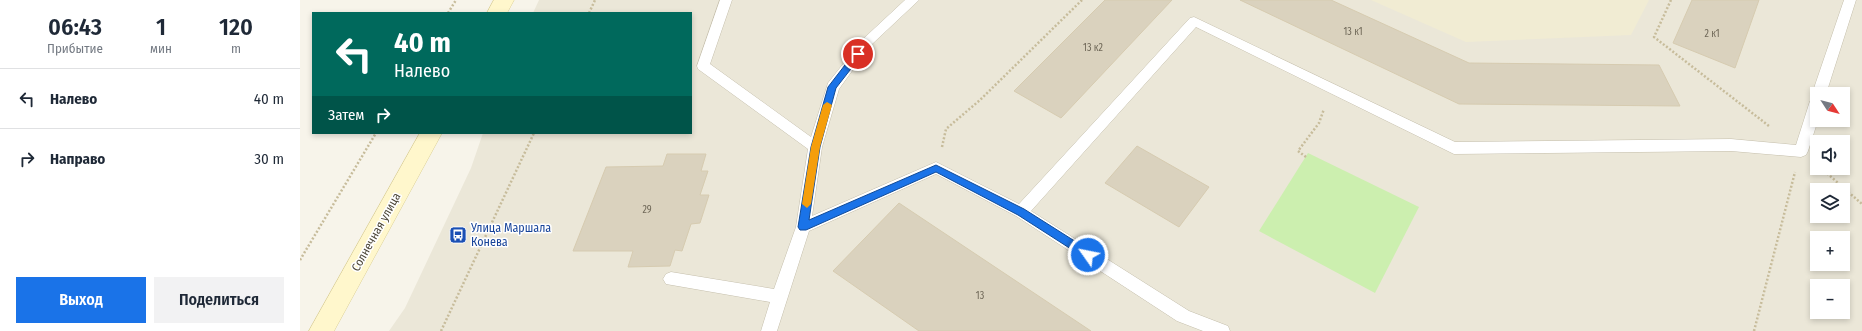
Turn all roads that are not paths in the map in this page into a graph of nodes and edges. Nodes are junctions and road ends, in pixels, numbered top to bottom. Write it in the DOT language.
graph roads {
  1 [pos="504,0"];
  2 [pos="726,0"];
  3 [pos="913,0"];
  4 [pos="1850,0"];
  5 [pos="498,12"];
  6 [pos="1821,87"];
  7 [pos="1810,123"];
  8 [pos="430,134"];
  9 [pos="815,147"];
  10 [pos="1021,212"];
  11 [pos="803,227"];
  12 [pos="671,279"];
  13 [pos="778,297"];
  14 [pos="321,331"];
  15 [pos="769,331"];
  16 [pos="1222,331"];
  1 -- 5 [label="main road"];
  2 -- 9 [label="lane"];
  3 -- 9 [label="lane"];
  4 -- 6 [label="lane"];
  7 -- 10 [label="lane"];
  8 -- 14 [label="main road, Солнечная улица"];
  9 -- 11 [label="lane"];
  10 -- 11 [label="lane"];
  10 -- 16 [label="lane"];
  11 -- 13 [label="lane"];
  12 -- 13 [label="lane"];
  13 -- 15 [label="lane"];
}
